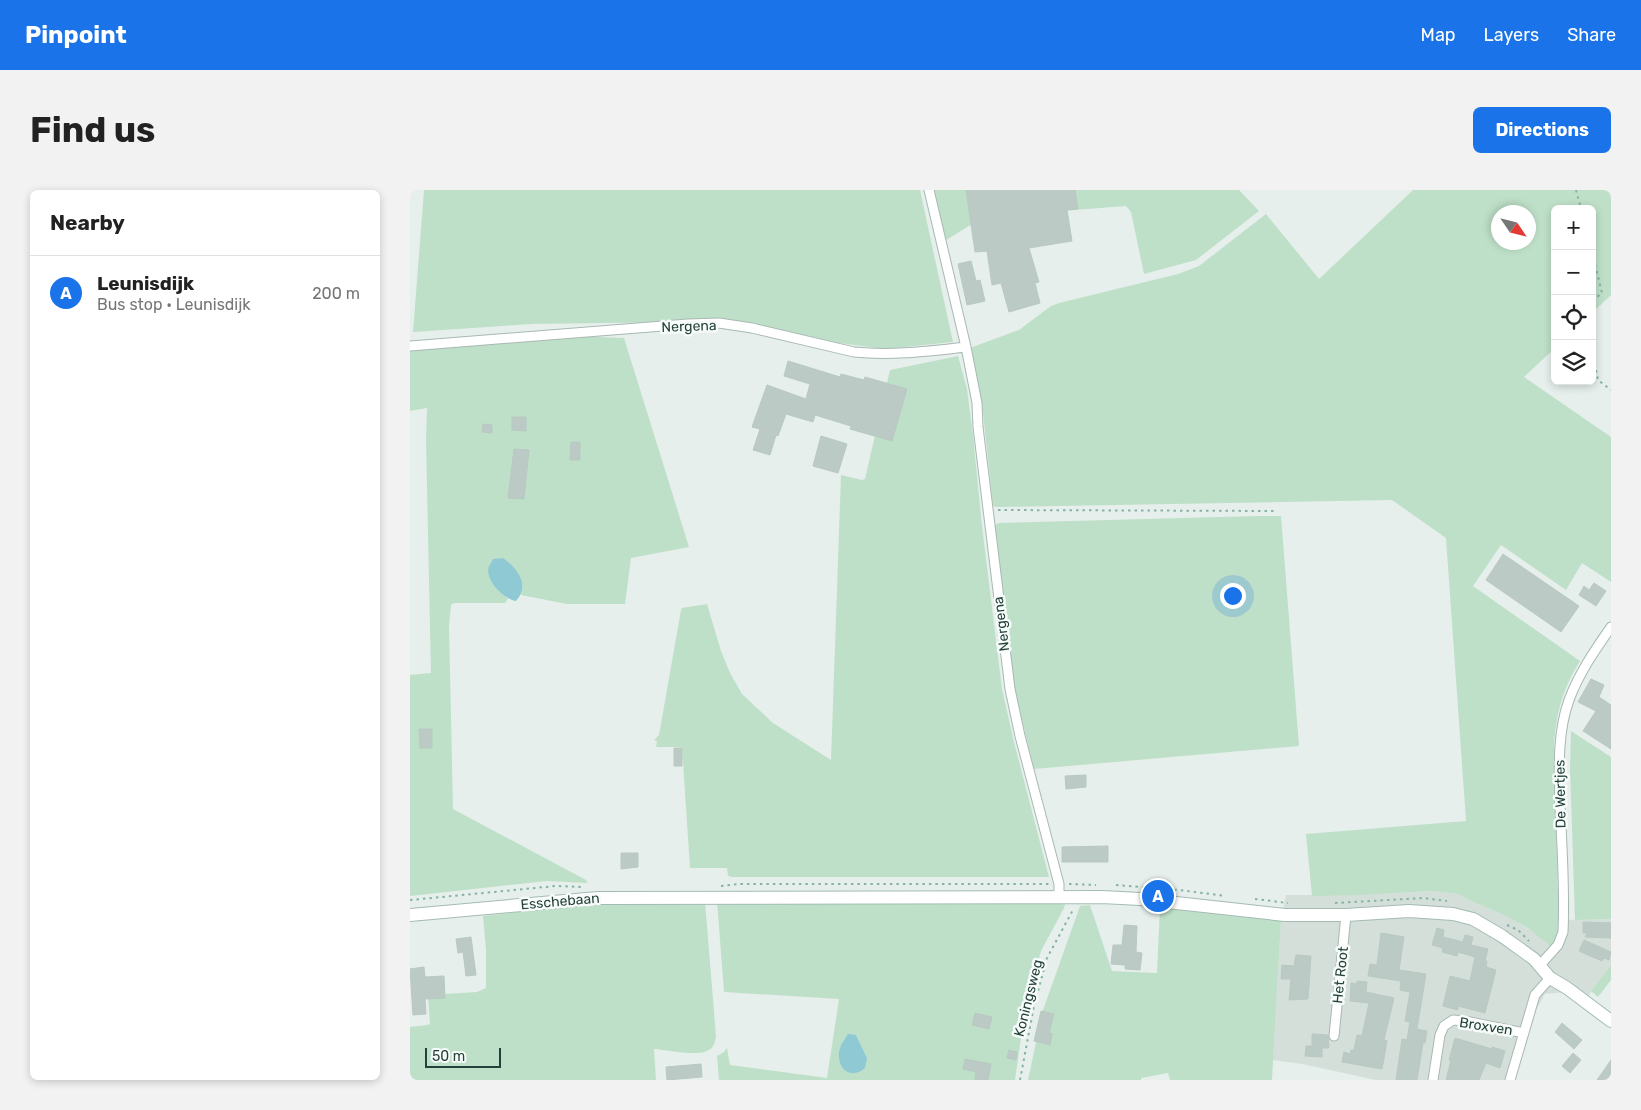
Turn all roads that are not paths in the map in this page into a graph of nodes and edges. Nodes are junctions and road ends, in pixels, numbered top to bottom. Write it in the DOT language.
graph roads {
  1 [pos="929,190"];
  2 [pos="410,346"];
  3 [pos="966,347"];
  4 [pos="1611,627"];
  5 [pos="1059,890"];
  6 [pos="1346,915"];
  7 [pos="410,916"];
  8 [pos="1540,965"];
  9 [pos="1550,978"];
  10 [pos="1611,1021"];
  11 [pos="1524,1033"];
  12 [pos="1334,1036"];
  13 [pos="1433,1080"];
  14 [pos="1510,1080"];
  1 -- 3 [label="street, Nergena"];
  2 -- 3 [label="street, Nergena"];
  3 -- 5 [label="street, Nergena"];
  4 -- 8 [label="street, De Wertjes"];
  5 -- 6 [label="street, Esschebaan"];
  5 -- 7 [label="street, Esschebaan"];
  6 -- 8 [label="street, Esschebaan"];
  6 -- 12 [label="street, Het Root"];
  8 -- 9 [label="street, Esschebaan"];
  9 -- 10 [label="street"];
  9 -- 11 [label="street, Broxven"];
  11 -- 13 [label="street, Broxven"];
  11 -- 14 [label="street, Broxven"];
}
